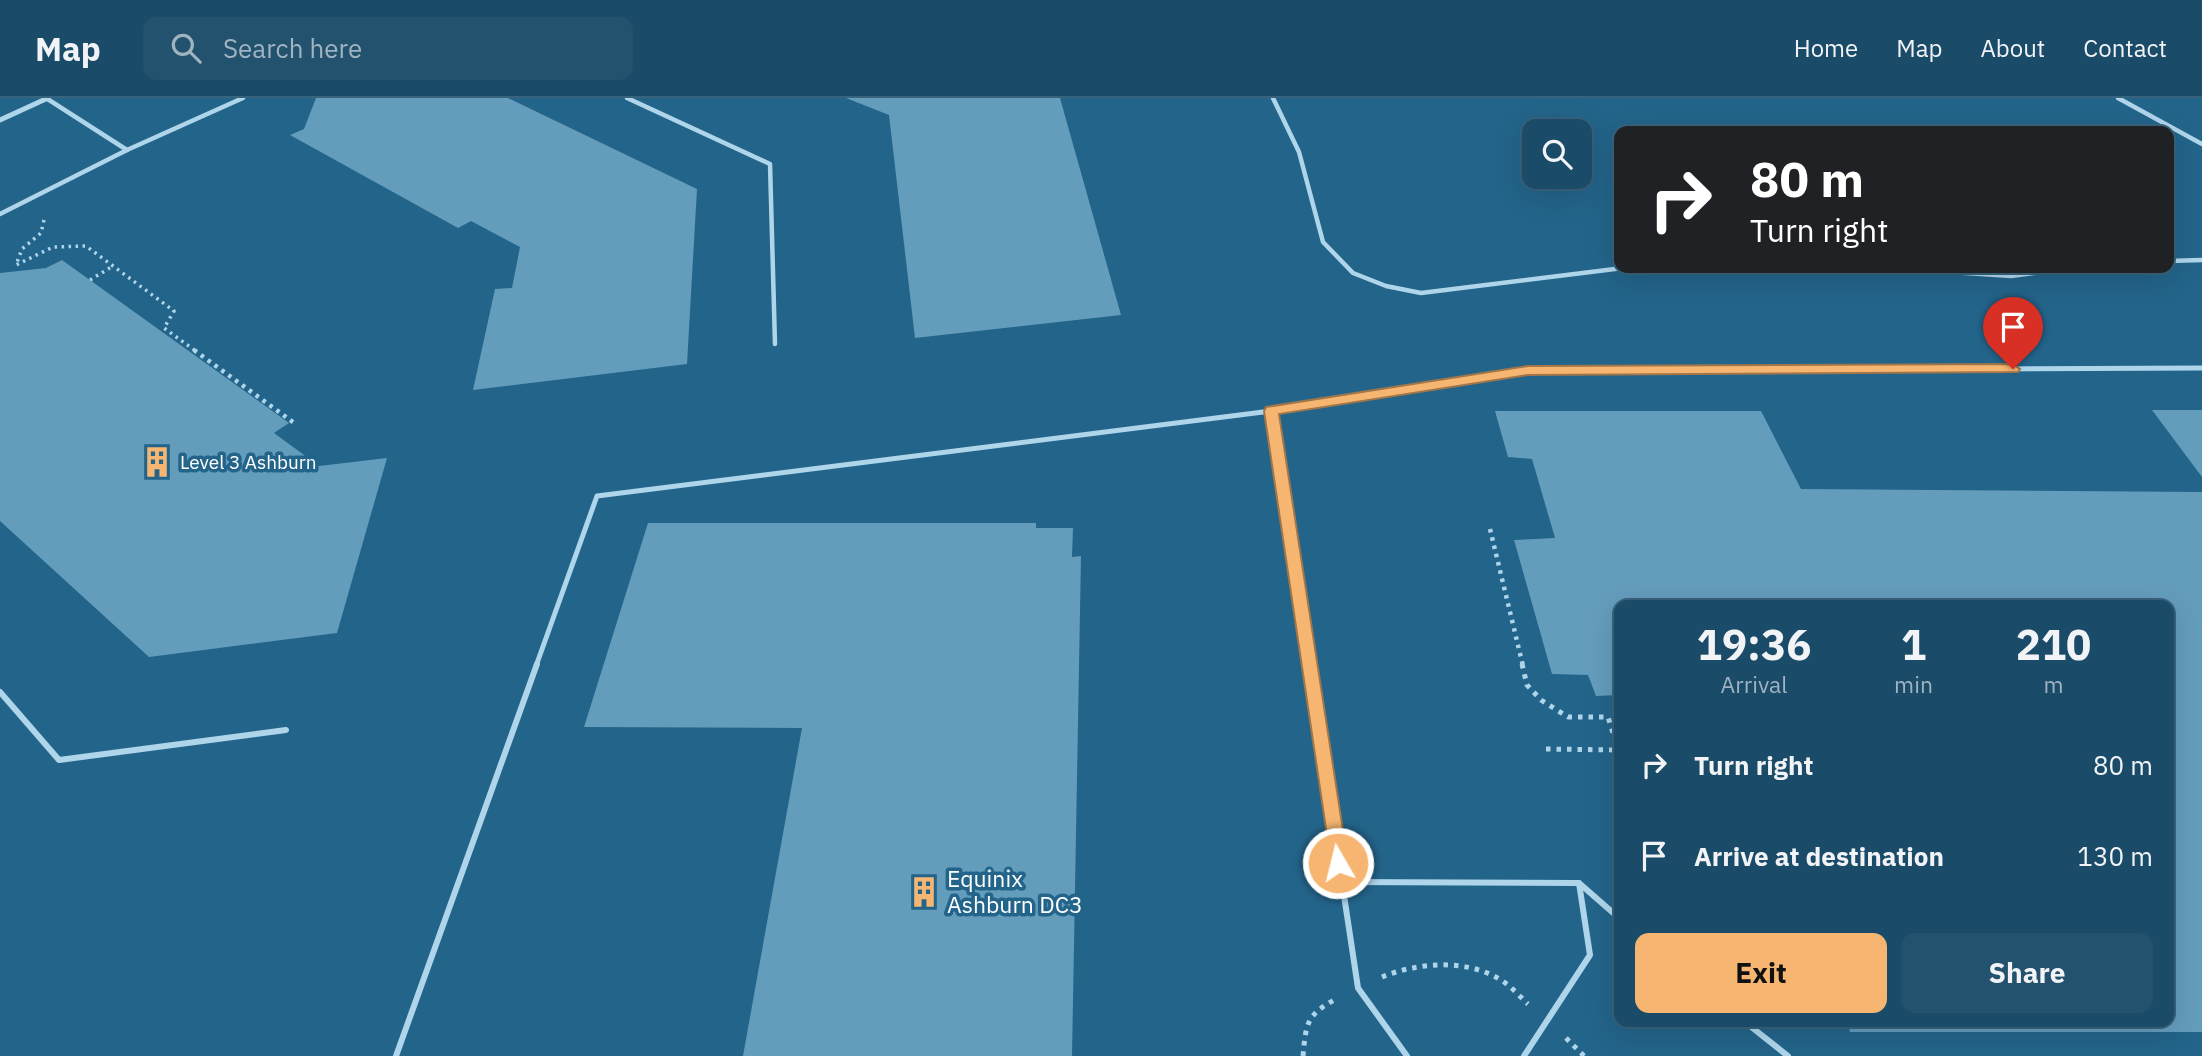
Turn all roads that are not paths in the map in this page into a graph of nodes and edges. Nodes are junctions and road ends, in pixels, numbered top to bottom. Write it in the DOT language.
graph roads {
  1 [pos="47,98"];
  2 [pos="243,98"];
  3 [pos="627,98"];
  4 [pos="1273,98"];
  5 [pos="2118,98"];
  6 [pos="0,120"];
  7 [pos="2169,126"];
  8 [pos="2174,129"];
  9 [pos="2202,144"];
  10 [pos="127,150"];
  11 [pos="0,214"];
  12 [pos="2202,260"];
  13 [pos="2174,261"];
  14 [pos="1614,269"];
  15 [pos="1966,273"];
  16 [pos="2035,273"];
  17 [pos="775,344"];
  18 [pos="2202,368"];
  19 [pos="1271,411"];
  20 [pos="0,692"];
  21 [pos="286,730"];
  22 [pos="1341,882"];
  23 [pos="1579,883"];
  24 [pos="1614,914"];
  25 [pos="1751,1027"];
  26 [pos="396,1056"];
  27 [pos="1408,1056"];
  28 [pos="1524,1056"];
  29 [pos="1788,1056"];
  1 -- 6 [label="street"];
  1 -- 10 [label="lane"];
  2 -- 10 [label="lane"];
  3 -- 17 [label="lane"];
  4 -- 14 [label="lane"];
  5 -- 7 [label="lane"];
  8 -- 9 [label="lane"];
  10 -- 11 [label="lane"];
  12 -- 13 [label="lane"];
  15 -- 16 [label="lane"];
  18 -- 19 [label="lane"];
  19 -- 22 [label="lane"];
  19 -- 26 [label="lane"];
  20 -- 21 [label="lane"];
  22 -- 23 [label="lane"];
  22 -- 27 [label="lane"];
  23 -- 24 [label="lane"];
  23 -- 28 [label="lane"];
  25 -- 29 [label="lane"];
}
